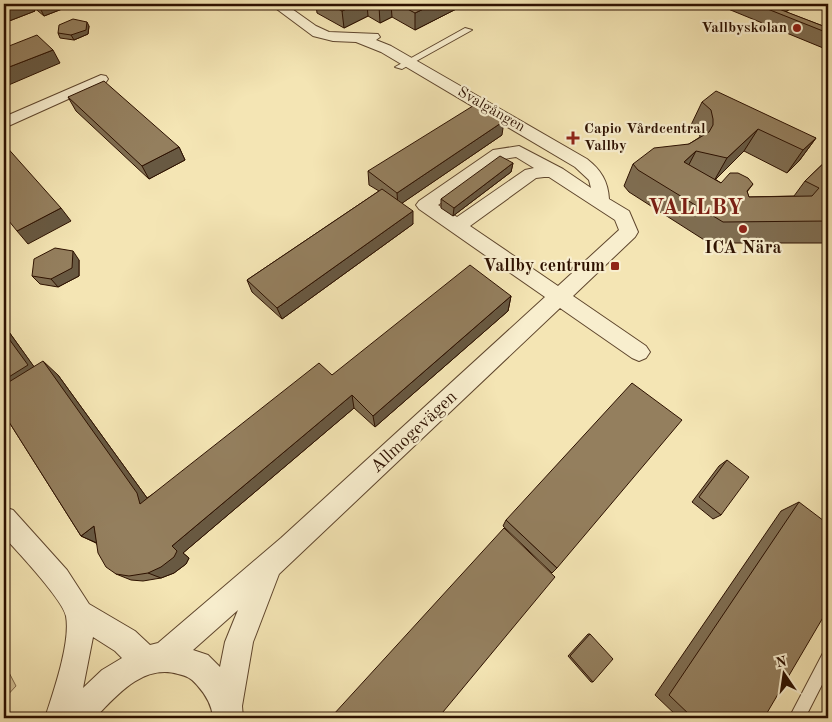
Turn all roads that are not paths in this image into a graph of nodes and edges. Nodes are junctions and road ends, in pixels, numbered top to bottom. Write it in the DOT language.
graph roads {
  1 [pos="276,4"];
  2 [pos="468,30"];
  3 [pos="377,36"];
  4 [pos="359,39"];
  5 [pos="403,65"];
  6 [pos="100,79"];
  7 [pos="4,123"];
  8 [pos="557,173"];
  9 [pos="600,201"];
  10 [pos="457,226"];
  11 [pos="559,298"];
  12 [pos="639,352"];
  13 [pos="4,518"];
  14 [pos="269,566"];
  15 [pos="79,614"];
  16 [pos="155,658"];
  17 [pos="828,658"];
  18 [pos="227,712"];
  19 [pos="60,718"];
  20 [pos="75,718"];
  21 [pos="797,718"];
  1 -- 4 [label="street, Svalgången"];
  2 -- 5 [label="lane"];
  3 -- 4 [label="street, Svalgången"];
  4 -- 5 [label="street, Svalgången"];
  5 -- 9 [label="street, Svalgången"];
  6 -- 7 [label="street"];
  8 -- 9 [label="street"];
  8 -- 10 [label="street"];
  8 -- 10 [label="street"];
  9 -- 11 [label="street, Allmogevägen"];
  10 -- 11 [label="street"];
  11 -- 12 [label="street"];
  11 -- 14 [label="street, Allmogevägen"];
  13 -- 15 [label="street"];
  14 -- 16 [label="street, Allmogevägen"];
  14 -- 18 [label="street, Allmogevägen"];
  15 -- 16 [label="street"];
  15 -- 19 [label="street"];
  16 -- 18 [label="street"];
  16 -- 20 [label="street, Allmogevägen"];
  17 -- 21 [label="lane"];
}
